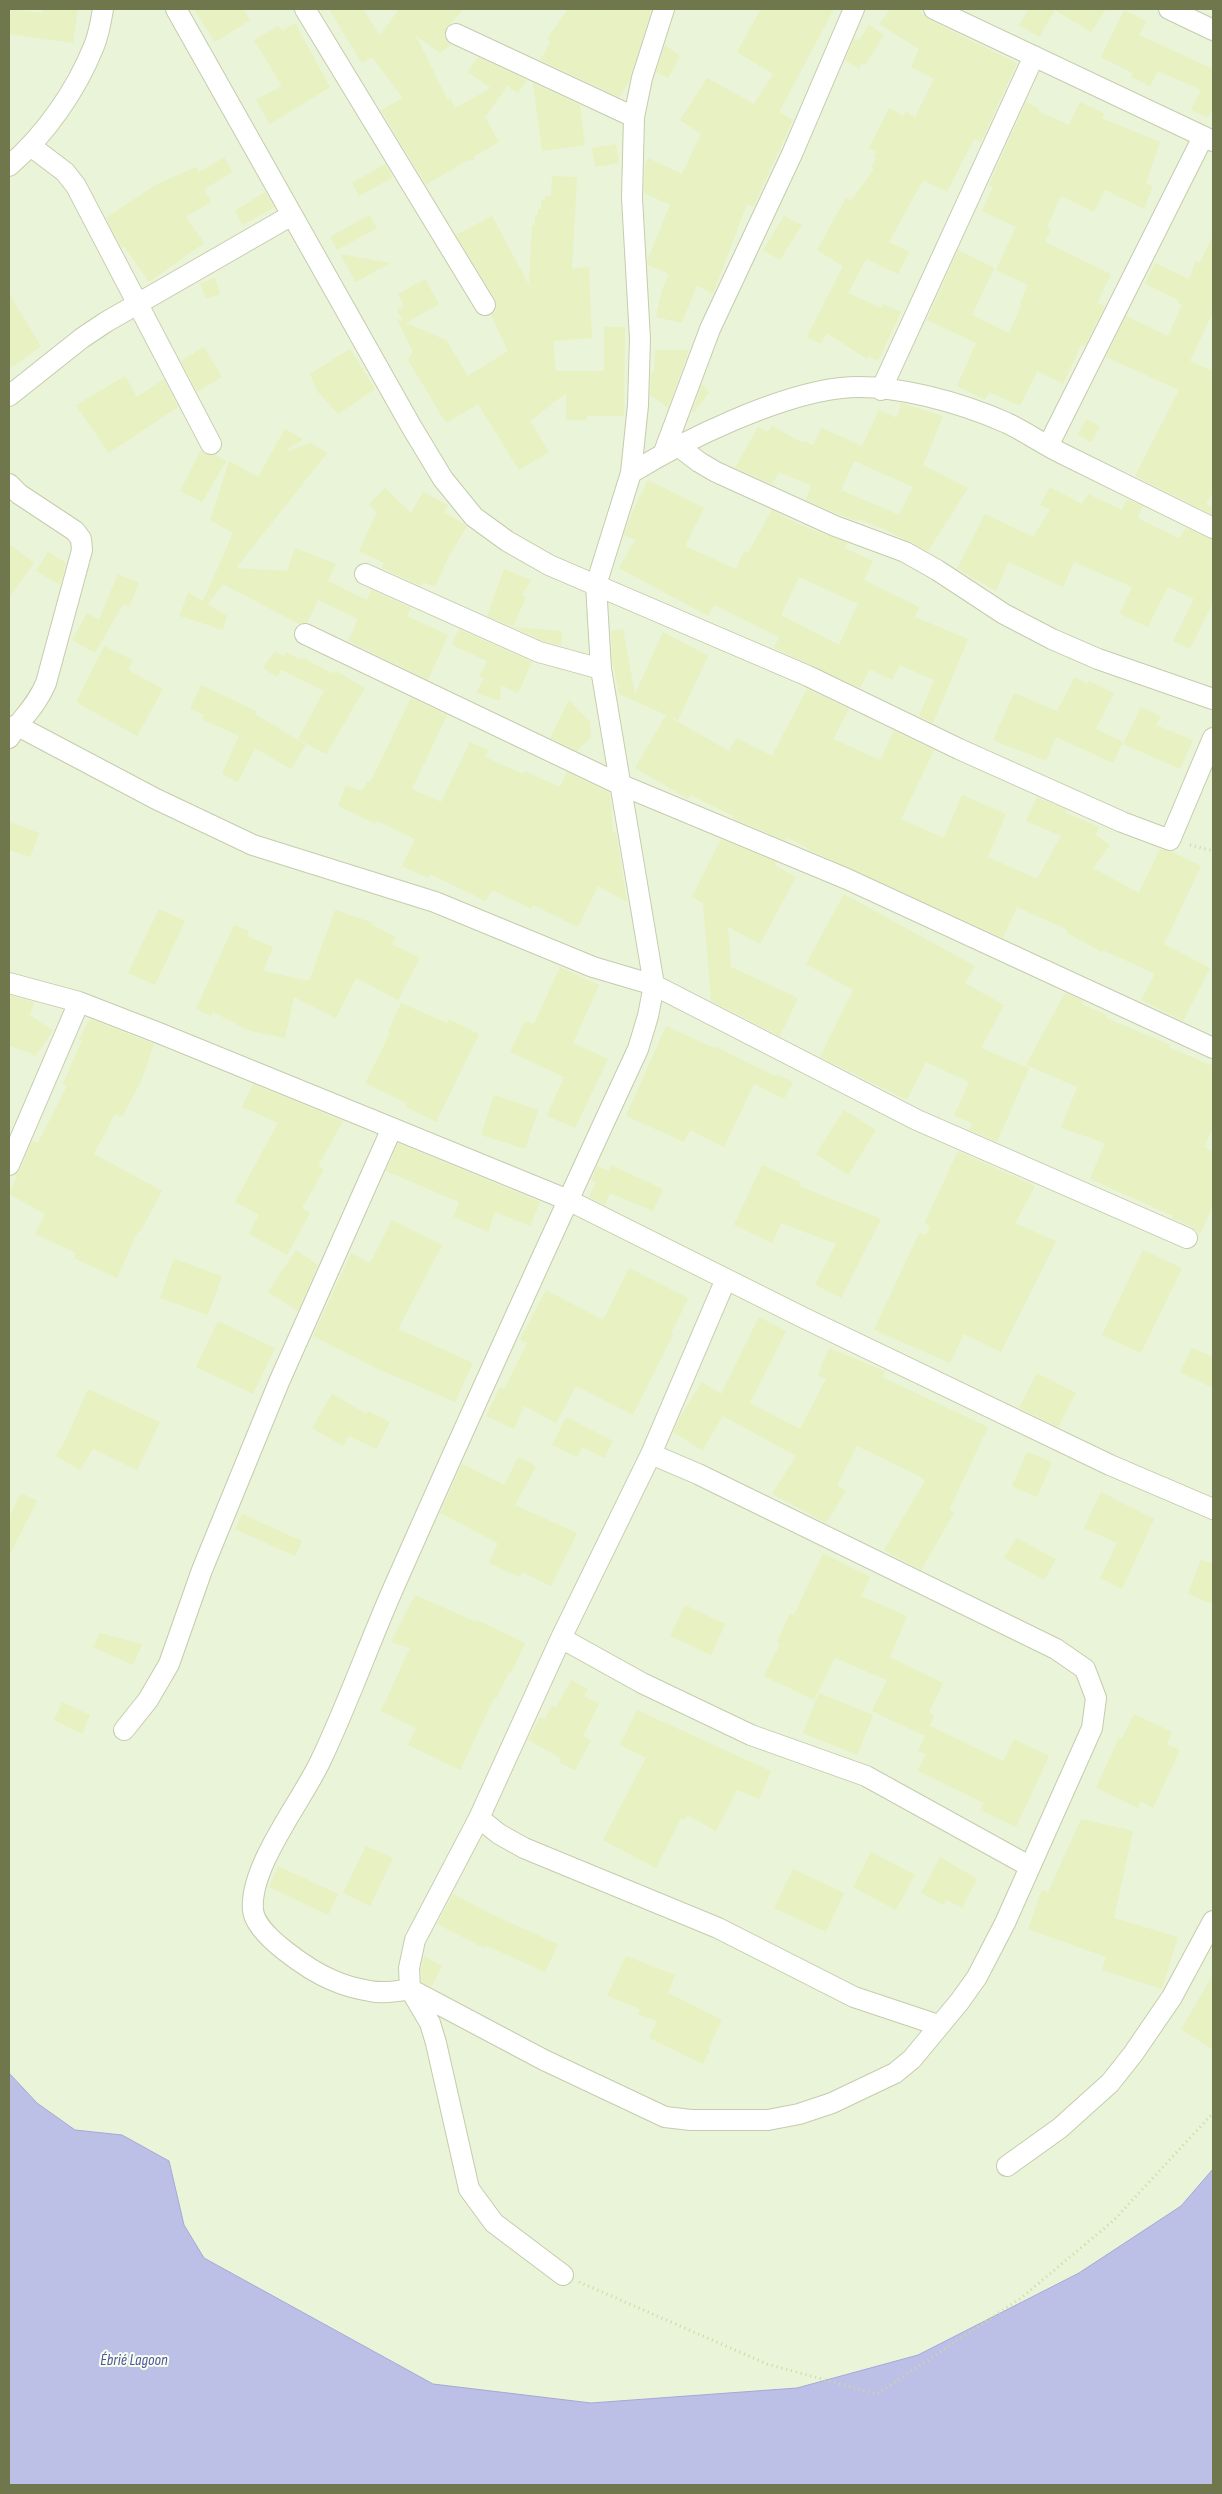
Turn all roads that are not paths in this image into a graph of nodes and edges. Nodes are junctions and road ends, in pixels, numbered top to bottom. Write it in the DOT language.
graph roads {
  1 [pos="104,9"];
  2 [pos="176,9"];
  3 [pos="305,9"];
  4 [pos="664,9"];
  5 [pos="854,9"];
  6 [pos="934,9"];
  7 [pos="1169,9"];
  8 [pos="1213,30"];
  9 [pos="456,34"];
  10 [pos="1034,56"];
  11 [pos="634,117"];
  12 [pos="1208,139"];
  13 [pos="32,146"];
  14 [pos="9,166"];
  15 [pos="292,215"];
  16 [pos="139,303"];
  17 [pos="485,304"];
  18 [pos="882,390"];
  19 [pos="9,396"];
  20 [pos="211,444"];
  21 [pos="1048,446"];
  22 [pos="671,449"];
  23 [pos="631,472"];
  24 [pos="9,484"];
  25 [pos="1213,528"];
  26 [pos="365,574"];
  27 [pos="596,586"];
  28 [pos="305,634"];
  29 [pos="601,669"];
  30 [pos="1213,699"];
  31 [pos="13,732"];
  32 [pos="1213,738"];
  33 [pos="619,784"];
  34 [pos="9,983"];
  35 [pos="654,985"];
  36 [pos="79,1002"];
  37 [pos="1213,1048"];
  38 [pos="392,1128"];
  39 [pos="9,1165"];
  40 [pos="568,1200"];
  41 [pos="1187,1238"];
  42 [pos="726,1280"];
  43 [pos="651,1454"];
  44 [pos="1213,1509"];
  45 [pos="562,1638"];
  46 [pos="124,1730"];
  47 [pos="479,1818"];
  48 [pos="1029,1866"];
  49 [pos="1213,1921"];
  50 [pos="410,1989"];
  51 [pos="938,2025"];
  52 [pos="1007,2166"];
  53 [pos="563,2275"];
  1 -- 13 [label="street"];
  2 -- 15 [label="street"];
  3 -- 17 [label="street"];
  4 -- 11 [label="street"];
  5 -- 22 [label="street"];
  6 -- 10 [label="street"];
  7 -- 8 [label="street"];
  9 -- 11 [label="street"];
  10 -- 12 [label="street"];
  10 -- 18 [label="street"];
  11 -- 23 [label="street"];
  12 -- 21 [label="street"];
  13 -- 14 [label="street"];
  13 -- 16 [label="street"];
  15 -- 16 [label="street"];
  15 -- 27 [label="street"];
  16 -- 19 [label="street"];
  16 -- 20 [label="street"];
  18 -- 21 [label="street"];
  18 -- 22 [label="street"];
  21 -- 25 [label="street"];
  22 -- 23 [label="street"];
  22 -- 30 [label="street"];
  23 -- 27 [label="street"];
  24 -- 31 [label="street"];
  26 -- 29 [label="street"];
  27 -- 29 [label="street"];
  27 -- 32 [label="street"];
  28 -- 33 [label="street"];
  29 -- 33 [label="street"];
  31 -- 35 [label="street"];
  33 -- 35 [label="street"];
  33 -- 37 [label="street"];
  34 -- 36 [label="street"];
  35 -- 40 [label="street"];
  35 -- 41 [label="street"];
  36 -- 38 [label="street"];
  36 -- 39 [label="street"];
  38 -- 40 [label="street"];
  38 -- 46 [label="street"];
  40 -- 42 [label="street"];
  40 -- 50 [label="street"];
  42 -- 43 [label="street"];
  42 -- 44 [label="street"];
  43 -- 45 [label="street"];
  43 -- 48 [label="street"];
  45 -- 47 [label="street"];
  45 -- 48 [label="street"];
  47 -- 50 [label="street"];
  47 -- 51 [label="street"];
  48 -- 51 [label="street"];
  49 -- 52 [label="street"];
  50 -- 51 [label="street"];
  50 -- 53 [label="street"];
}
